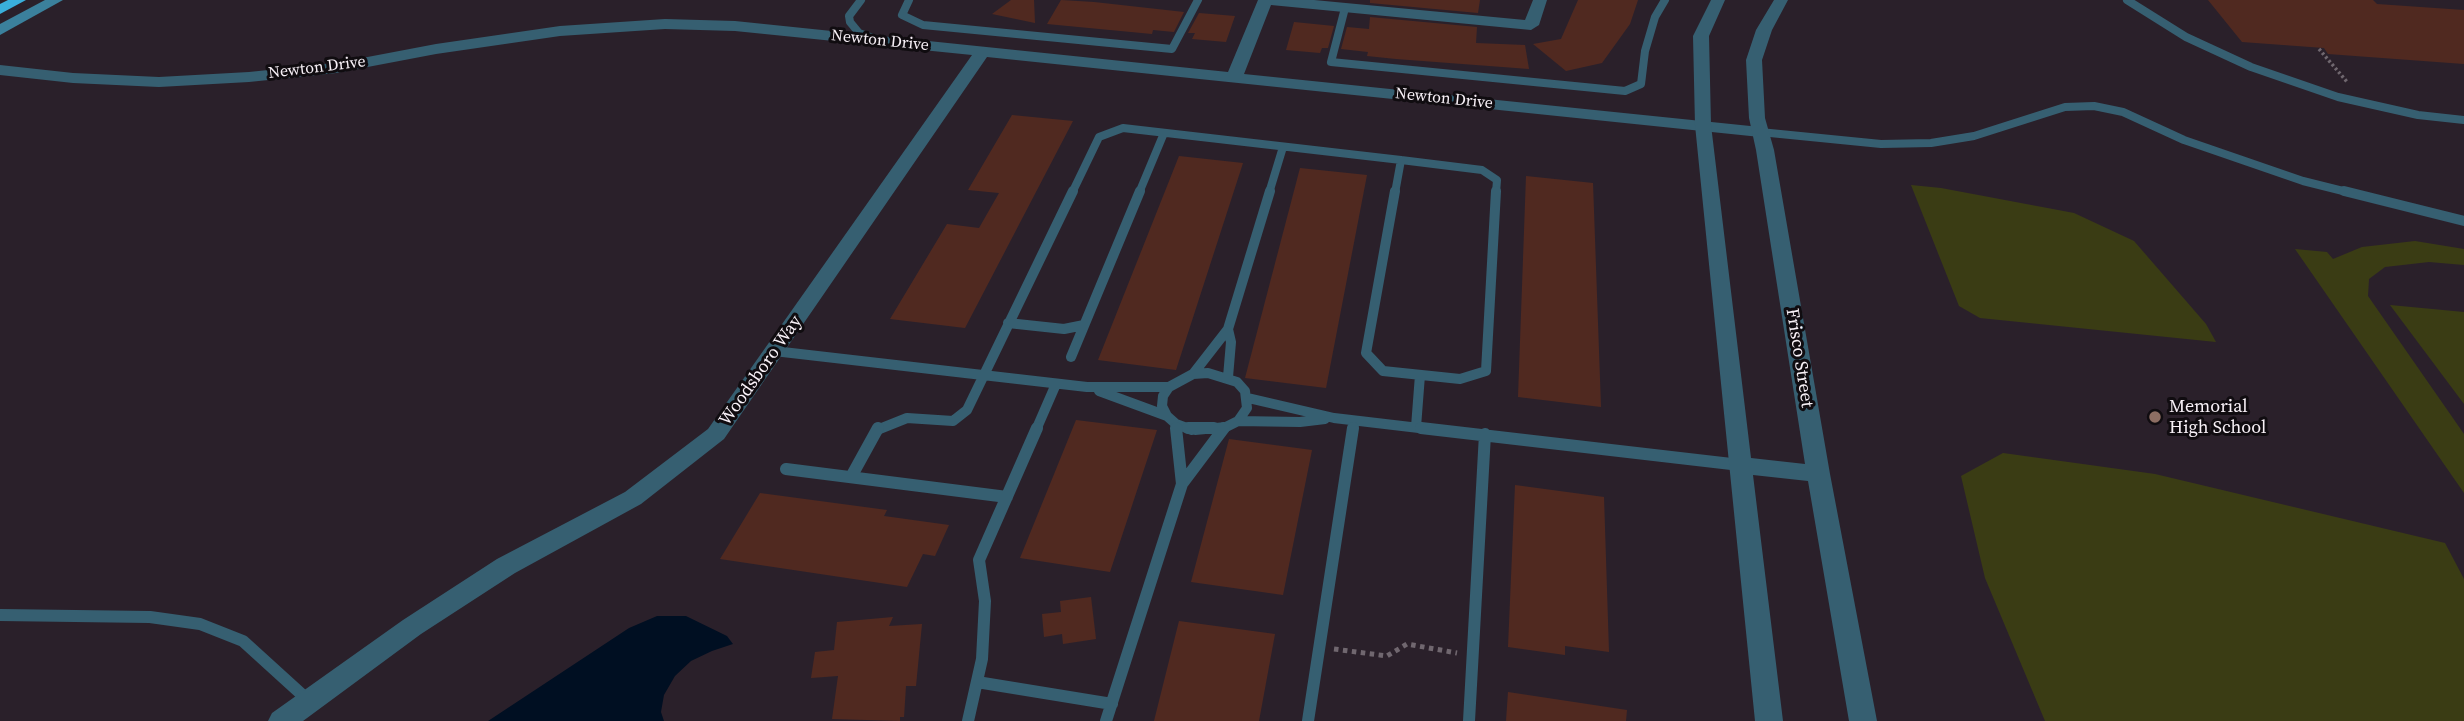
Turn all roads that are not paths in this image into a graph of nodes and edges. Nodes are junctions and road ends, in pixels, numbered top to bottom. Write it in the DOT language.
graph roads {
  1 [pos="19,0"];
  2 [pos="56,0"];
  3 [pos="854,0"];
  4 [pos="860,0"];
  5 [pos="909,0"];
  6 [pos="1198,0"];
  7 [pos="1266,0"];
  8 [pos="1540,0"];
  9 [pos="1665,0"];
  10 [pos="1718,0"];
  11 [pos="1781,0"];
  12 [pos="2127,0"];
  13 [pos="1345,8"];
  14 [pos="0,9"];
  15 [pos="0,30"];
  16 [pos="882,41"];
  17 [pos="983,51"];
  18 [pos="0,70"];
  19 [pos="1234,78"];
  20 [pos="2464,120"];
  21 [pos="1703,125"];
  22 [pos="1760,132"];
  23 [pos="1164,133"];
  24 [pos="1283,147"];
  25 [pos="1401,160"];
  26 [pos="2464,221"];
  27 [pos="1008,323"];
  28 [pos="1084,325"];
  29 [pos="1228,329"];
  30 [pos="774,351"];
  31 [pos="1071,357"];
  32 [pos="1193,374"];
  33 [pos="1420,374"];
  34 [pos="985,376"];
  35 [pos="1228,377"];
  36 [pos="1056,384"];
  37 [pos="1087,387"];
  38 [pos="1169,387"];
  39 [pos="1248,398"];
  40 [pos="1334,418"];
  41 [pos="1172,420"];
  42 [pos="1238,421"];
  43 [pos="1354,421"];
  44 [pos="1416,427"];
  45 [pos="1224,428"];
  46 [pos="1485,434"];
  47 [pos="1740,465"];
  48 [pos="786,469"];
  49 [pos="1818,474"];
  50 [pos="851,477"];
  51 [pos="1182,484"];
  52 [pos="1007,497"];
  53 [pos="0,615"];
  54 [pos="977,682"];
  55 [pos="309,701"];
  56 [pos="1112,704"];
  57 [pos="282,721"];
  58 [pos="968,721"];
  59 [pos="1106,721"];
  60 [pos="1308,721"];
  61 [pos="1469,721"];
  62 [pos="1769,721"];
  63 [pos="1863,721"];
  1 -- 14 [label="highway"];
  2 -- 15 [label="main road"];
  3 -- 4 [label="lane"];
  4 -- 16 [label="lane"];
  5 -- 6 [label="lane"];
  7 -- 13 [label="street"];
  7 -- 19 [label="street"];
  8 -- 13 [label="street"];
  9 -- 13 [label="lane"];
  10 -- 21 [label="street"];
  11 -- 22 [label="street, Frisco Street"];
  12 -- 20 [label="lane"];
  16 -- 17 [label="street, Newton Drive"];
  16 -- 18 [label="street, Newton Drive"];
  17 -- 19 [label="street, Newton Drive"];
  17 -- 30 [label="street, Woodsboro Way"];
  19 -- 21 [label="street, Newton Drive"];
  21 -- 22 [label="street, Newton Drive"];
  21 -- 47 [label="street"];
  22 -- 26 [label="lane"];
  22 -- 49 [label="street, Frisco Street"];
  23 -- 24 [label="lane"];
  23 -- 27 [label="lane"];
  23 -- 28 [label="lane"];
  24 -- 25 [label="lane"];
  24 -- 29 [label="lane"];
  25 -- 33 [label="lane"];
  25 -- 33 [label="lane"];
  27 -- 28 [label="lane"];
  27 -- 34 [label="lane"];
  28 -- 31 [label="lane"];
  29 -- 32 [label="lane"];
  29 -- 35 [label="lane"];
  30 -- 34 [label="lane"];
  30 -- 55 [label="street, Woodsboro Way"];
  32 -- 35 [label="lane"];
  32 -- 38 [label="lane"];
  33 -- 44 [label="lane"];
  34 -- 36 [label="lane"];
  34 -- 50 [label="lane"];
  35 -- 39 [label="lane"];
  36 -- 37 [label="lane"];
  36 -- 52 [label="lane"];
  37 -- 38 [label="lane"];
  37 -- 41 [label="lane"];
  38 -- 41 [label="lane"];
  39 -- 40 [label="lane"];
  39 -- 42 [label="lane"];
  40 -- 42 [label="lane"];
  40 -- 43 [label="lane"];
  41 -- 45 [label="lane"];
  41 -- 51 [label="lane"];
  42 -- 45 [label="lane"];
  43 -- 44 [label="lane"];
  43 -- 60 [label="lane"];
  44 -- 46 [label="lane"];
  45 -- 51 [label="lane"];
  46 -- 47 [label="lane"];
  46 -- 61 [label="lane"];
  47 -- 49 [label="street"];
  47 -- 62 [label="street"];
  48 -- 50 [label="lane"];
  49 -- 63 [label="street, Frisco Street"];
  50 -- 52 [label="lane"];
  51 -- 56 [label="lane"];
  52 -- 54 [label="lane"];
  53 -- 55 [label="lane"];
  54 -- 56 [label="lane"];
  54 -- 58 [label="lane"];
  55 -- 57 [label="street, Woodsboro Way"];
  56 -- 59 [label="lane"];
}
